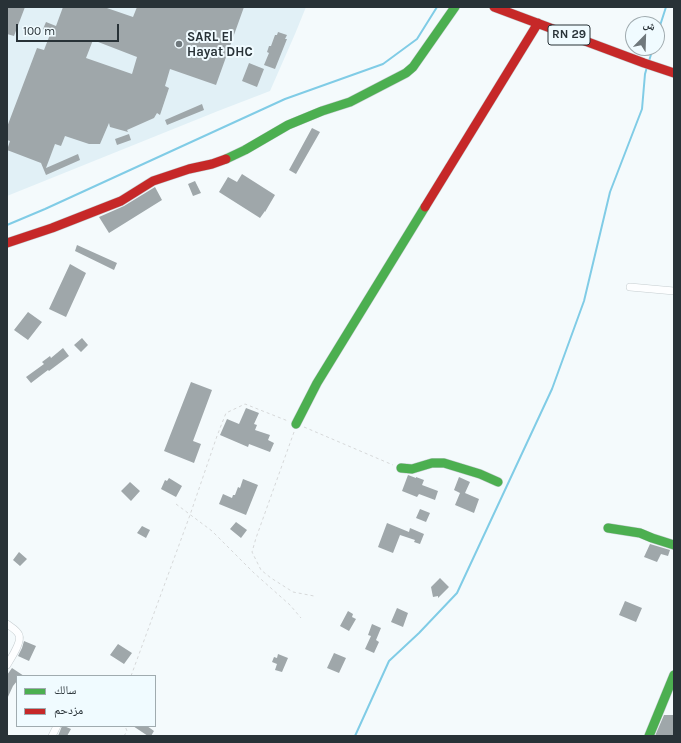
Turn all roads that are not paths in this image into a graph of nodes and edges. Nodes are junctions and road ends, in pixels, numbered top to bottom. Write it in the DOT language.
graph roads {
  1 [pos="454,7"];
  2 [pos="494,7"];
  3 [pos="538,23"];
  4 [pos="674,73"];
  5 [pos="7,243"];
  6 [pos="630,287"];
  7 [pos="674,291"];
  8 [pos="296,424"];
  9 [pos="401,468"];
  10 [pos="498,482"];
  11 [pos="608,528"];
  12 [pos="674,545"];
  13 [pos="7,624"];
  14 [pos="7,665"];
  15 [pos="674,675"];
  16 [pos="56,727"];
  17 [pos="52,736"];
  18 [pos="649,736"];
  1 -- 5 [label="street"];
  2 -- 3 [label="street, RN 29"];
  3 -- 4 [label="street, RN 29"];
  3 -- 8 [label="street"];
  6 -- 7 [label="street"];
  9 -- 10 [label="street"];
  11 -- 12 [label="street"];
  13 -- 14 [label="street"];
  15 -- 18 [label="street"];
  16 -- 17 [label="street"];
}
